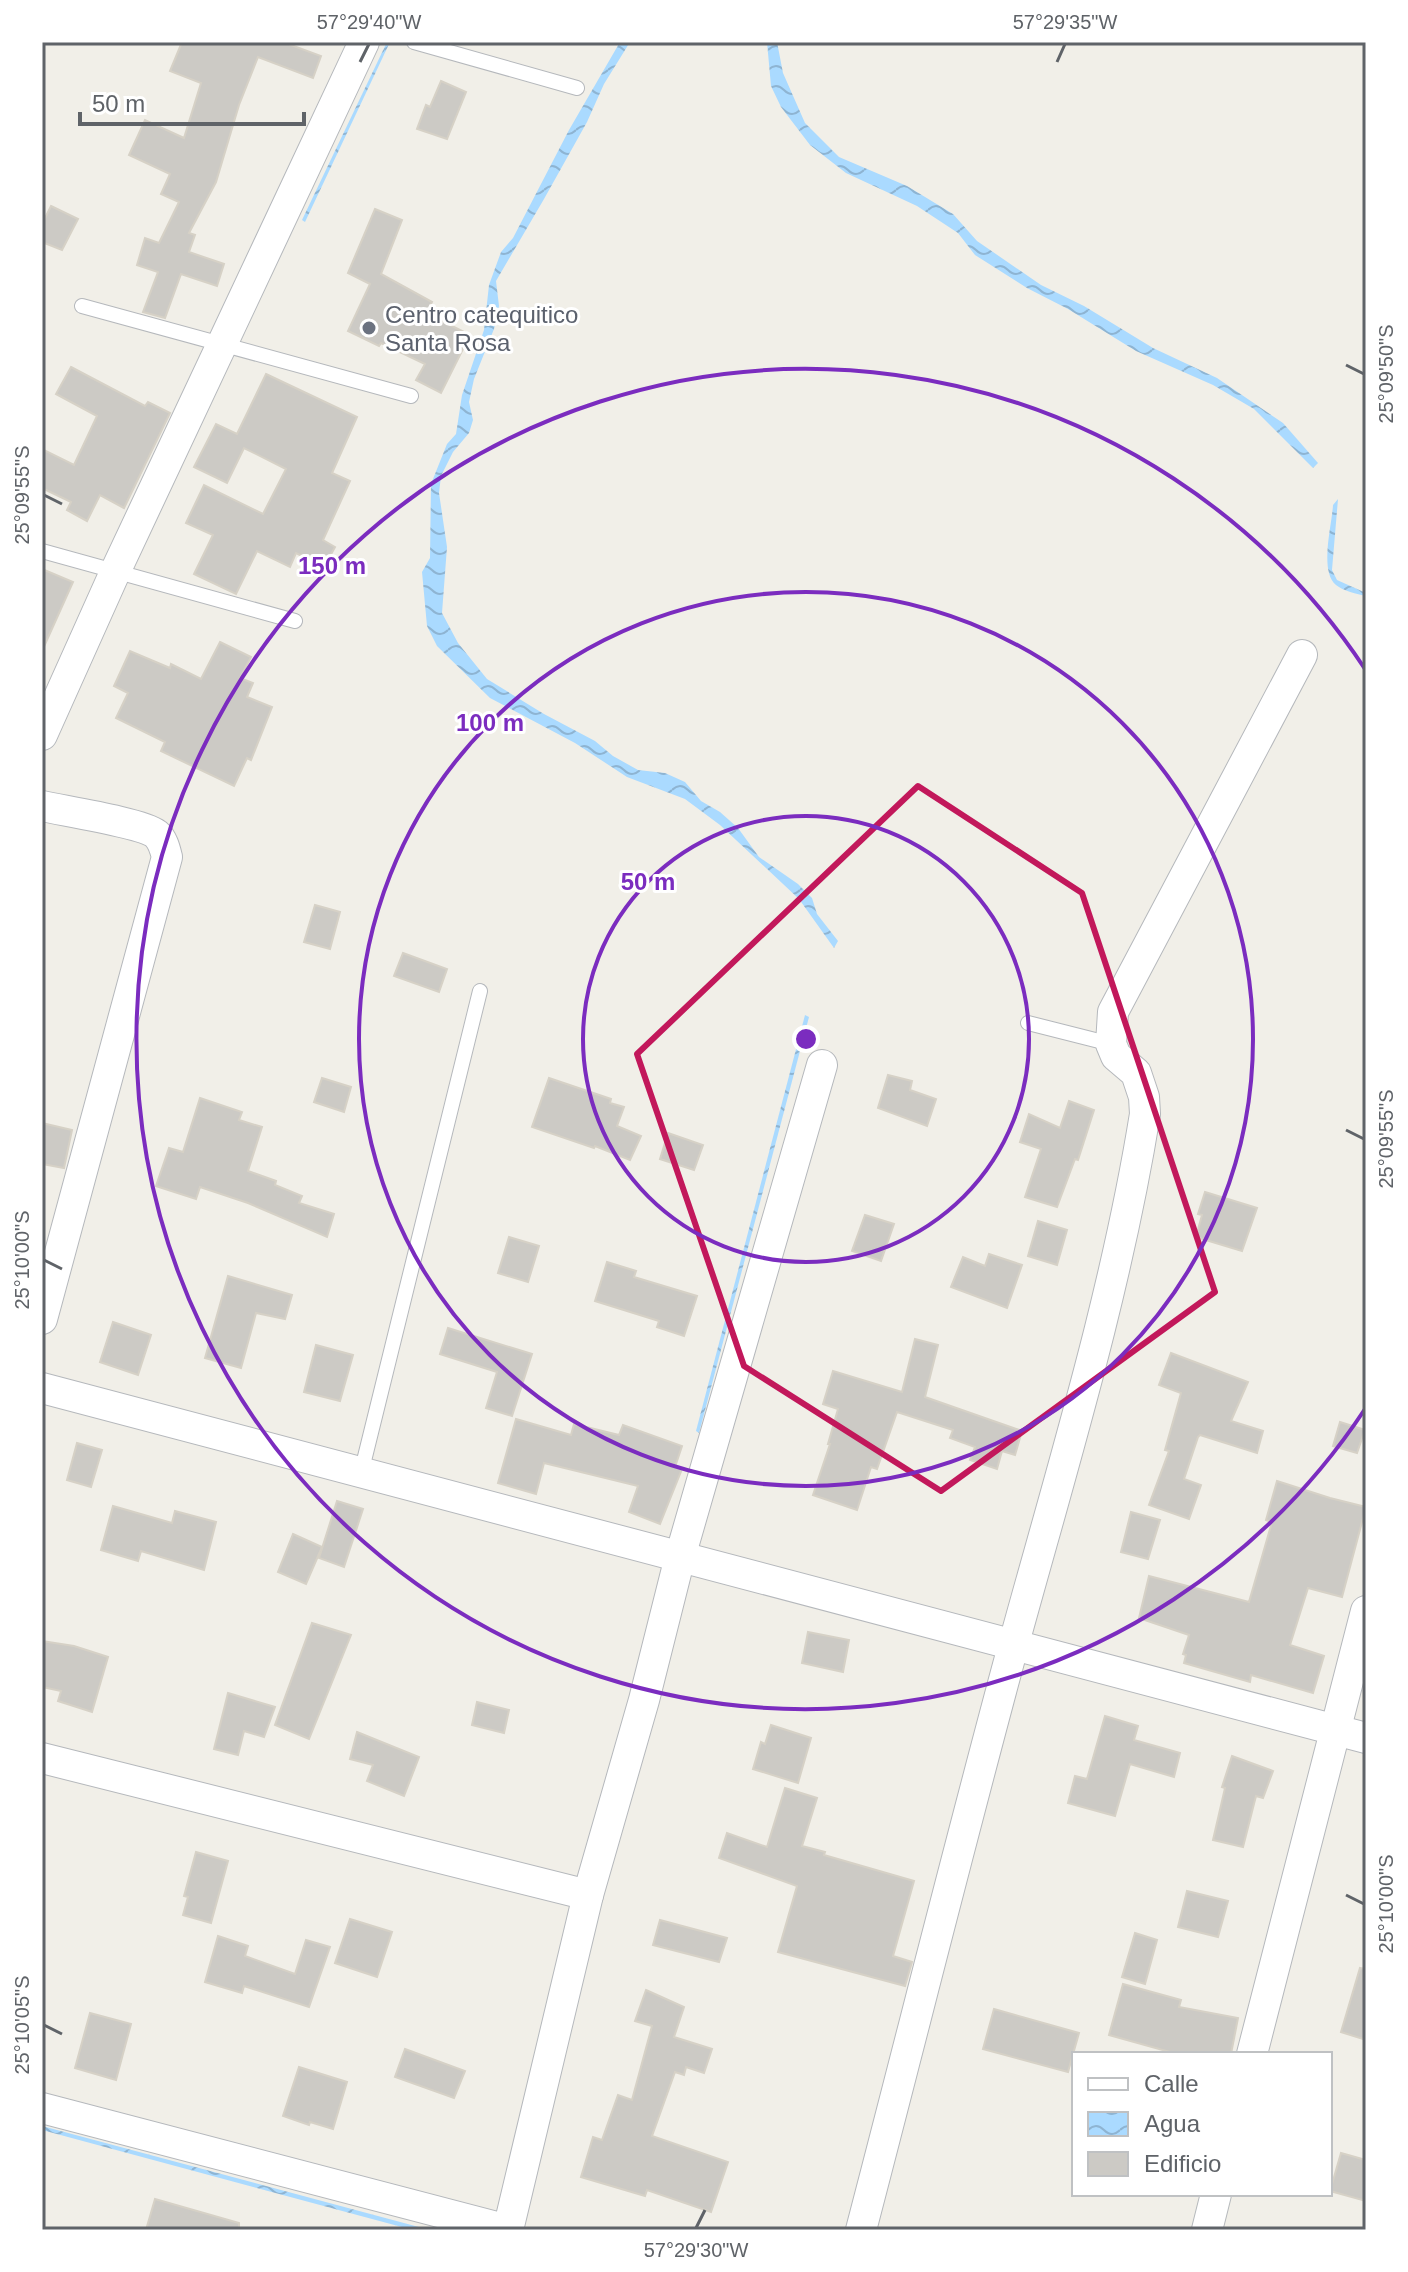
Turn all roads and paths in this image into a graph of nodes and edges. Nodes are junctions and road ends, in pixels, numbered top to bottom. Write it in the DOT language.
graph roads {
  1 [pos="364,42"];
  2 [pos="414,42"];
  3 [pos="577,88"];
  4 [pos="82,306"];
  5 [pos="222,344"];
  6 [pos="411,396"];
  7 [pos="42,551"];
  8 [pos="116,570"];
  9 [pos="295,621"];
  10 [pos="1302,655"];
  11 [pos="42,735"];
  12 [pos="42,806"];
  13 [pos="480,991"];
  14 [pos="1028,1023"];
  15 [pos="1111,1044"];
  16 [pos="822,1065"];
  17 [pos="42,1319"];
  18 [pos="42,1388"];
  19 [pos="361,1473"];
  20 [pos="680,1557"];
  21 [pos="1366,1611"];
  22 [pos="1014,1645"];
  23 [pos="1334,1729"];
  24 [pos="1366,1738"];
  25 [pos="42,1758"];
  26 [pos="588,1895"];
  27 [pos="1253,2052"];
  28 [pos="42,2108"];
  29 [pos="1216,2196"];
  30 [pos="508,2230"];
  31 [pos="861,2230"];
  32 [pos="1207,2230"];
  1 -- 5 [label="street"];
  2 -- 3 [label="lane"];
  4 -- 5 [label="lane"];
  5 -- 6 [label="lane"];
  5 -- 8 [label="street"];
  7 -- 8 [label="lane"];
  8 -- 9 [label="lane"];
  8 -- 11 [label="street"];
  10 -- 15 [label="street"];
  12 -- 17 [label="street"];
  13 -- 19 [label="lane"];
  14 -- 15 [label="lane"];
  15 -- 22 [label="street"];
  16 -- 20 [label="street"];
  18 -- 19 [label="street"];
  19 -- 20 [label="street"];
  20 -- 22 [label="street"];
  20 -- 26 [label="street"];
  21 -- 23 [label="street"];
  22 -- 23 [label="street"];
  22 -- 31 [label="street"];
  23 -- 24 [label="street"];
  23 -- 27 [label="street"];
  25 -- 26 [label="street"];
  26 -- 30 [label="street"];
  28 -- 30 [label="street"];
  29 -- 32 [label="street"];
}
